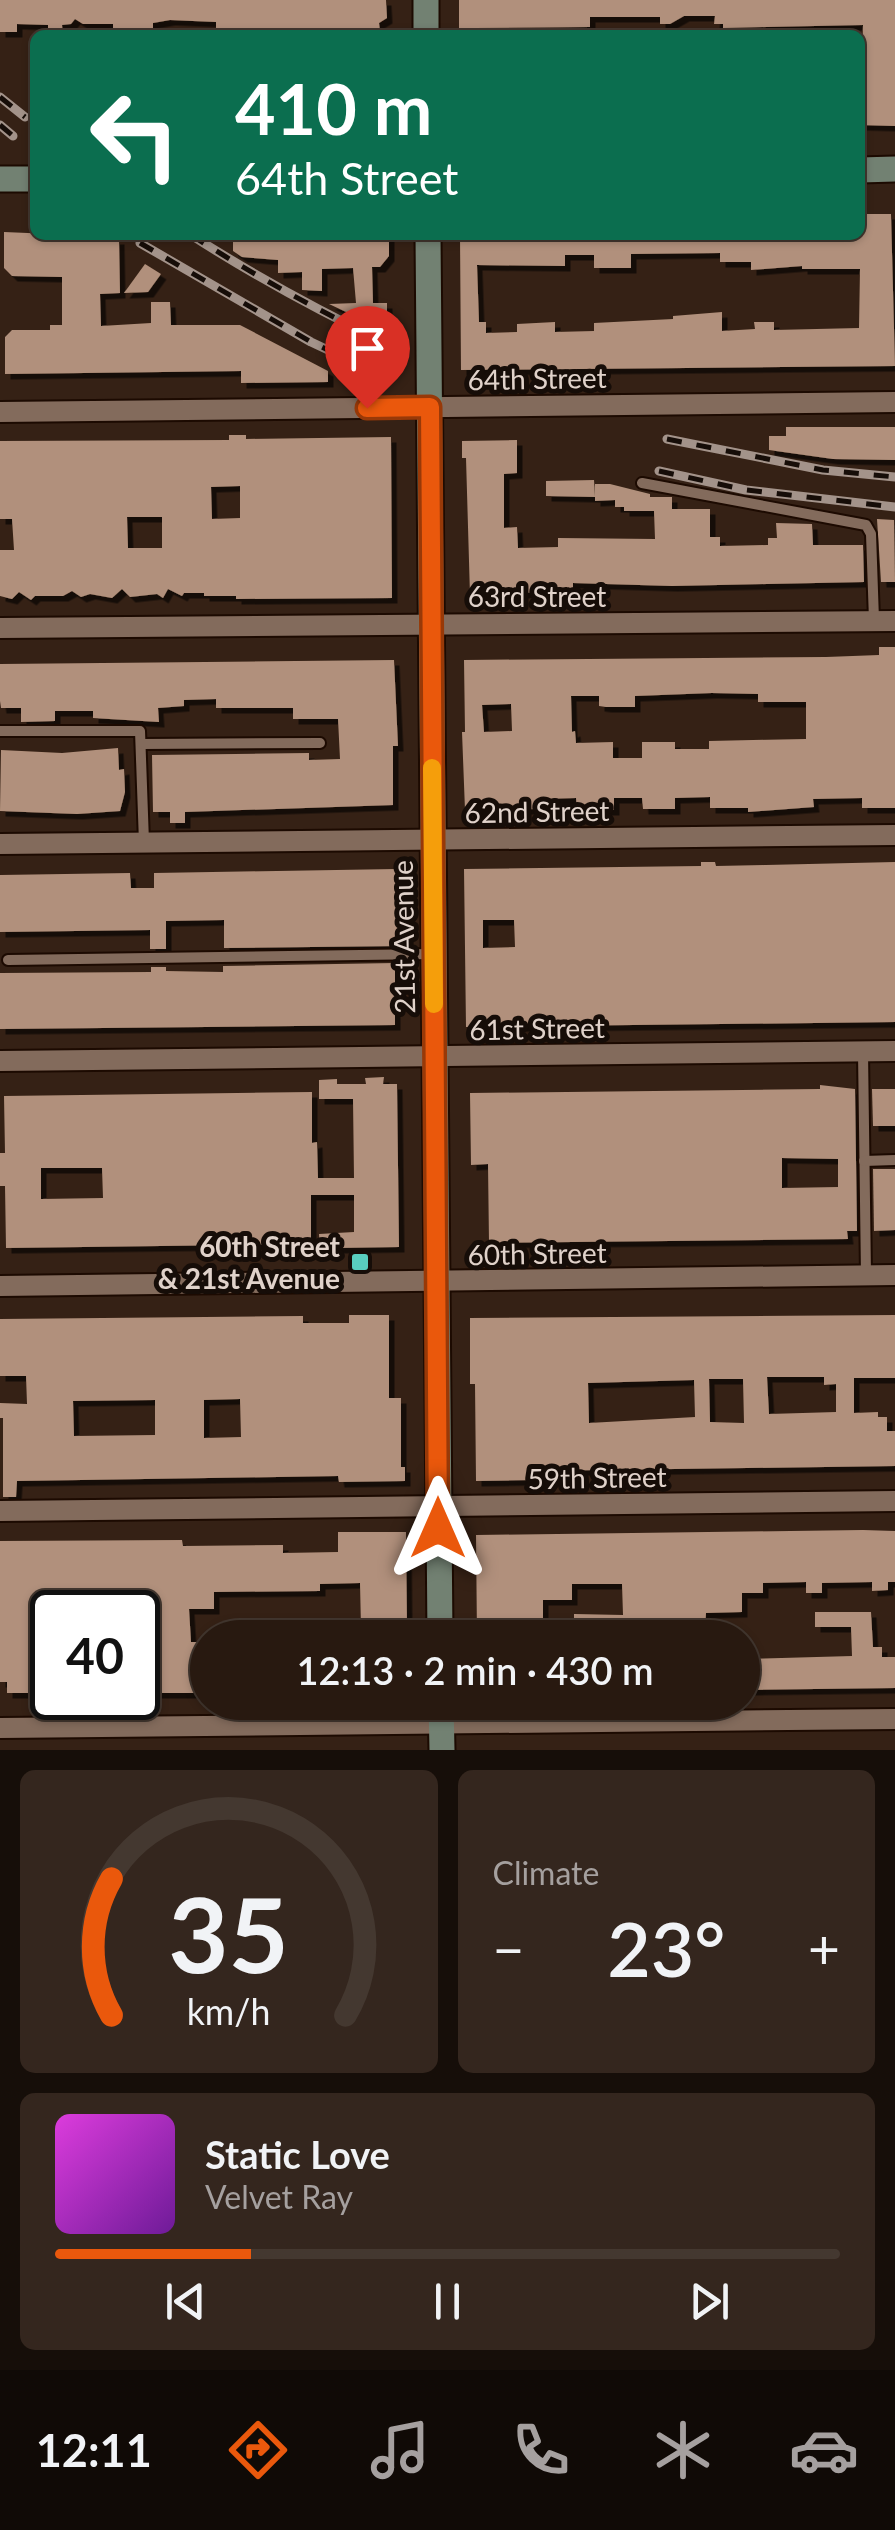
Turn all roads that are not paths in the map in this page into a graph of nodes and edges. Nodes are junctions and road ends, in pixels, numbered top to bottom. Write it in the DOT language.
graph roads {
  1 [pos="426,0"];
  2 [pos="426,30"];
  3 [pos="895,169"];
  4 [pos="865,170"];
  5 [pos="0,179"];
  6 [pos="30,179"];
  7 [pos="428,240"];
  8 [pos="895,402"];
  9 [pos="430,407"];
  10 [pos="0,412"];
  11 [pos="642,483"];
  12 [pos="885,621"];
  13 [pos="432,625"];
  14 [pos="0,628"];
  15 [pos="0,731"];
  16 [pos="320,743"];
  17 [pos="142,744"];
  18 [pos="895,836"];
  19 [pos="432,840"];
  20 [pos="144,842"];
  21 [pos="0,844"];
  22 [pos="433,954"];
  23 [pos="8,960"];
  24 [pos="895,1051"];
  25 [pos="863,1052"];
  26 [pos="434,1056"];
  27 [pos="0,1061"];
  28 [pos="895,1160"];
  29 [pos="864,1161"];
  30 [pos="866,1276"];
  31 [pos="895,1276"];
  32 [pos="437,1281"];
  33 [pos="0,1286"];
  34 [pos="895,1502"];
  35 [pos="438,1506"];
  36 [pos="0,1511"];
  37 [pos="440,1620"];
  38 [pos="760,1714"];
  39 [pos="895,1718"];
  40 [pos="235,1720"];
  41 [pos="441,1720"];
  42 [pos="0,1728"];
  43 [pos="442,1750"];
  1 -- 2 [label="street"];
  3 -- 4 [label="street"];
  5 -- 6 [label="street"];
  7 -- 9 [label="street, 21st Avenue"];
  8 -- 9 [label="street, 64th Street"];
  9 -- 10 [label="street, 64th Street"];
  9 -- 13 [label="street, 21st Avenue"];
  11 -- 12 [label="lane"];
  12 -- 13 [label="street, 63rd Street"];
  13 -- 14 [label="street, 63rd Street"];
  13 -- 19 [label="street, 21st Avenue"];
  15 -- 17 [label="lane"];
  16 -- 17 [label="lane"];
  17 -- 20 [label="lane"];
  18 -- 19 [label="street, 62nd Street"];
  19 -- 20 [label="street, 62nd Street"];
  19 -- 22 [label="street, 21st Avenue"];
  20 -- 21 [label="street, 62nd Street"];
  22 -- 23 [label="lane"];
  22 -- 26 [label="street, 21st Avenue"];
  24 -- 25 [label="street, 61st Street"];
  25 -- 26 [label="street, 61st Street"];
  25 -- 29 [label="lane"];
  26 -- 27 [label="street, 61st Street"];
  26 -- 32 [label="street, 21st Avenue"];
  28 -- 29 [label="lane"];
  29 -- 30 [label="lane"];
  30 -- 31 [label="street, 60th Street"];
  30 -- 32 [label="street, 60th Street"];
  32 -- 33 [label="street, 60th Street"];
  32 -- 35 [label="street, 21st Avenue"];
  34 -- 35 [label="street, 59th Street"];
  35 -- 36 [label="street, 59th Street"];
  35 -- 37 [label="street, 21st Avenue"];
  38 -- 39 [label="street"];
  40 -- 42 [label="street"];
  41 -- 43 [label="street"];
}
